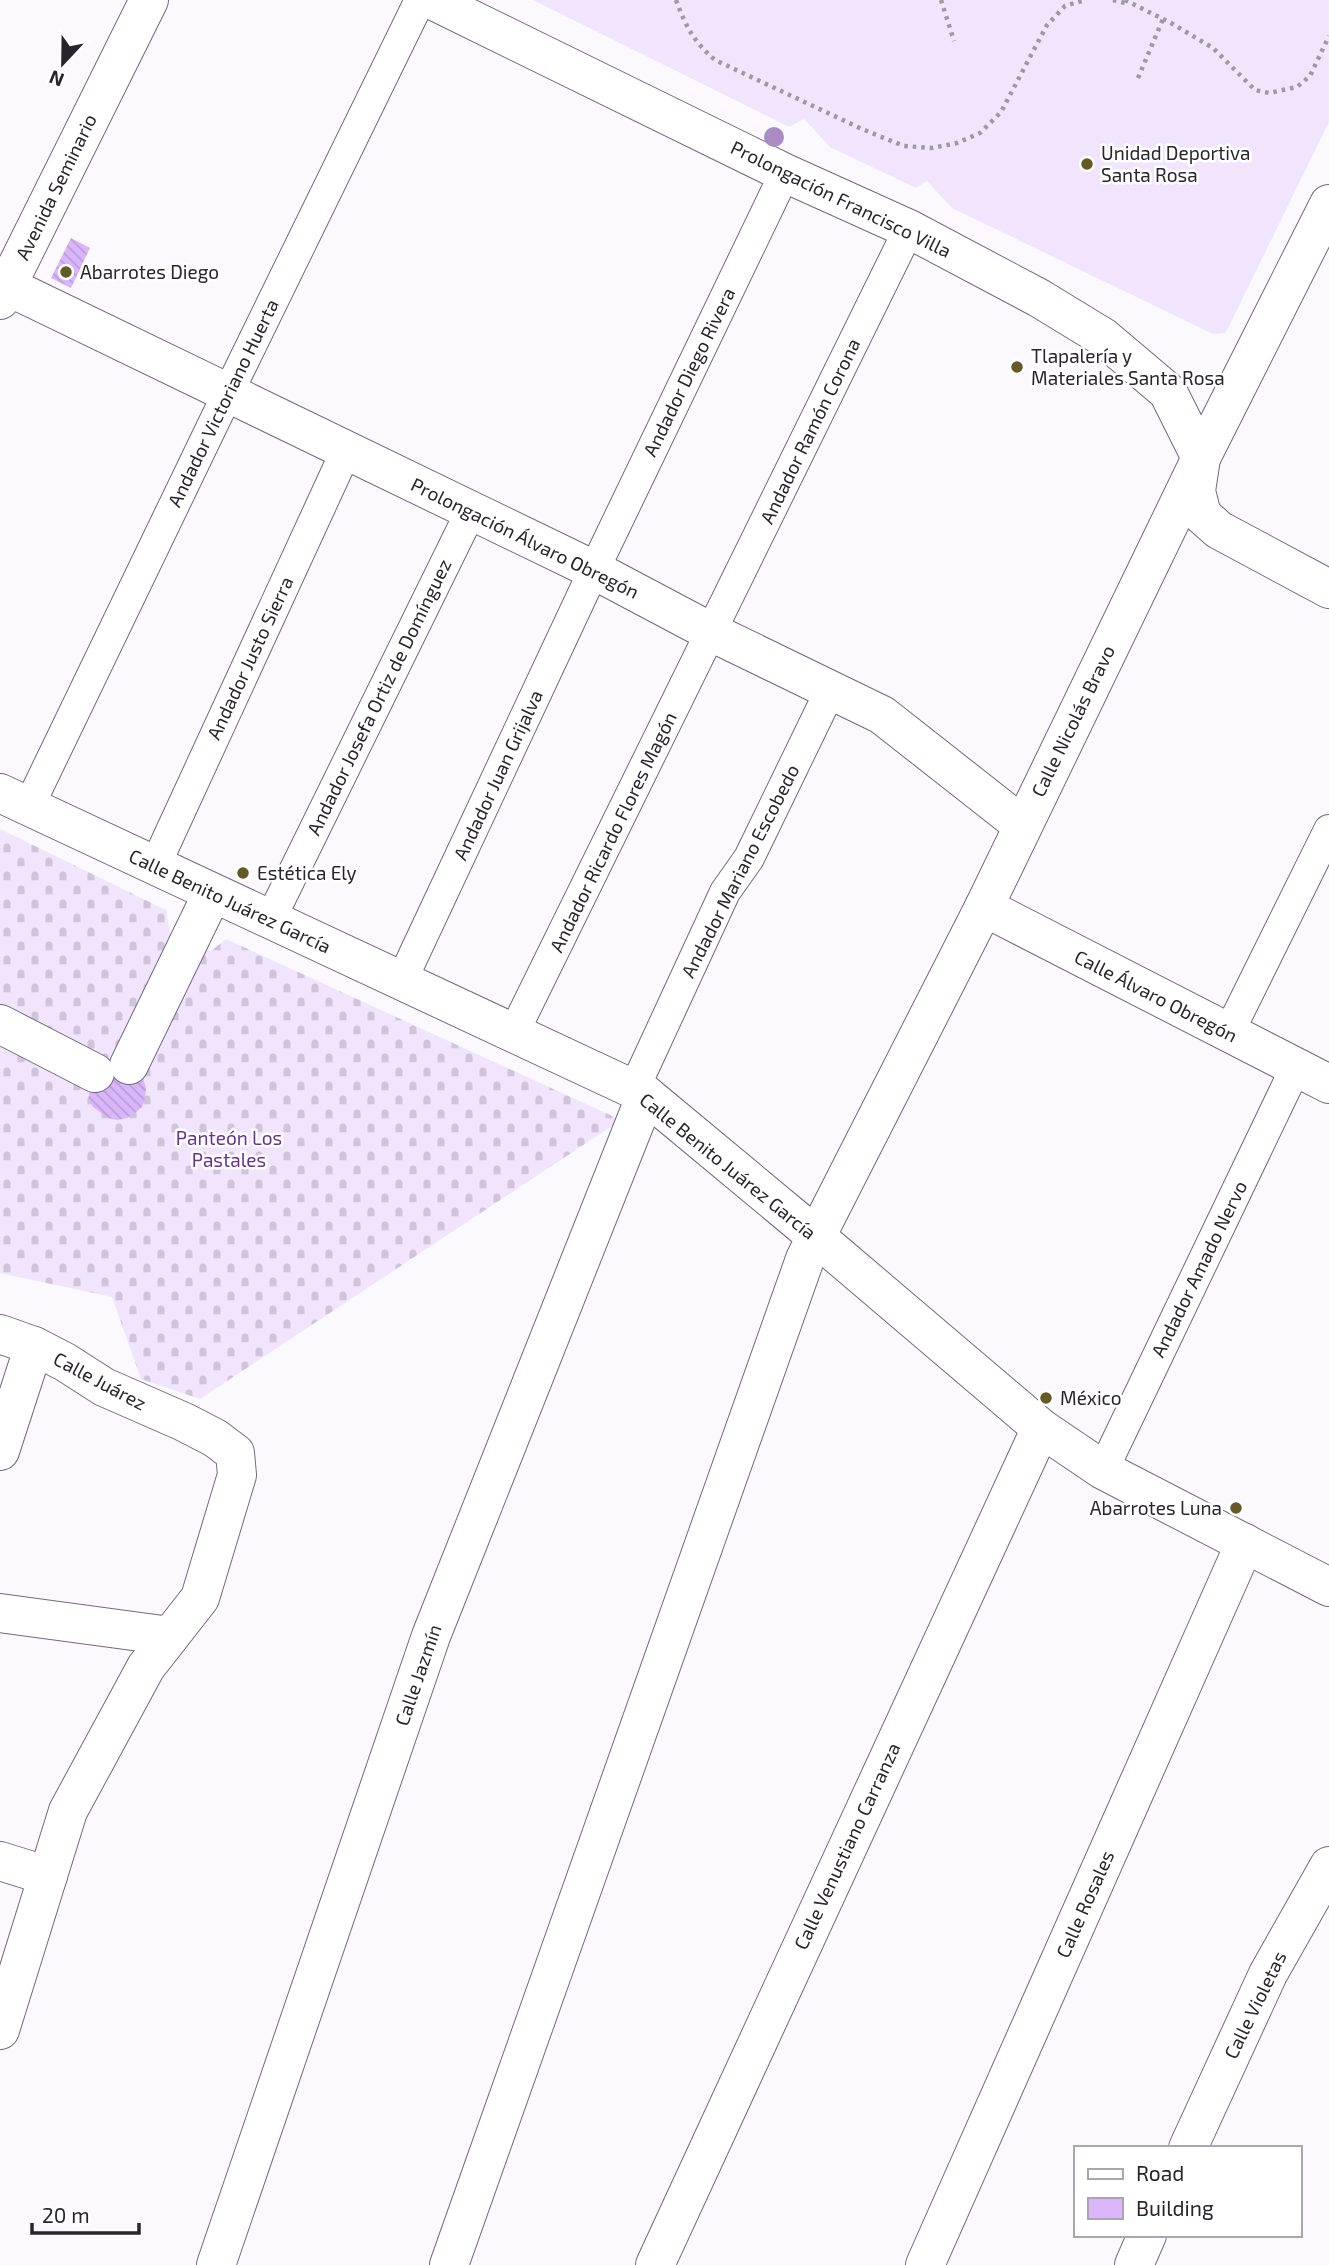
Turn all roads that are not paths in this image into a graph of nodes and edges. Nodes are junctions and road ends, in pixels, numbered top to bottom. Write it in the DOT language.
graph roads {
  1 [pos="149,0"];
  2 [pos="420,0"];
  3 [pos="432,0"];
  4 [pos="785,173"];
  5 [pos="1329,204"];
  6 [pos="909,229"];
  7 [pos="3,293"];
  8 [pos="228,393"];
  9 [pos="346,451"];
  10 [pos="1200,458"];
  11 [pos="471,511"];
  12 [pos="594,570"];
  13 [pos="1329,589"];
  14 [pos="711,632"];
  15 [pos="830,691"];
  16 [pos="14,799"];
  17 [pos="1022,825"];
  18 [pos="1329,830"];
  19 [pos="155,866"];
  20 [pos="212,894"];
  21 [pos="984,907"];
  22 [pos="270,920"];
  23 [pos="402,980"];
  24 [pos="0,1024"];
  25 [pos="514,1032"];
  26 [pos="1229,1032"];
  27 [pos="1312,1075"];
  28 [pos="640,1092"];
  29 [pos="816,1237"];
  30 [pos="17,1340"];
  31 [pos="1041,1428"];
  32 [pos="0,1451"];
  33 [pos="1102,1470"];
  34 [pos="1245,1543"];
  35 [pos="1329,1587"];
  36 [pos="0,1613"];
  37 [pos="170,1636"];
  38 [pos="0,1861"];
  39 [pos="1329,1866"];
  40 [pos="48,1876"];
  41 [pos="0,2029"];
  42 [pos="1189,2146"];
  43 [pos="1146,2237"];
  44 [pos="216,2265"];
  45 [pos="450,2265"];
  46 [pos="654,2265"];
  47 [pos="925,2265"];
  48 [pos="1134,2265"];
  1 -- 7 [label="street, Avenida Seminario"];
  2 -- 8 [label="street, Andador Victoriano Huerta"];
  3 -- 4 [label="street, Prolongación Francisco Villa"];
  4 -- 6 [label="street, Prolongación Francisco Villa"];
  4 -- 12 [label="street, Andador Diego Rivera"];
  5 -- 10 [label="street, Calle Nicolás Bravo"];
  6 -- 10 [label="street, Prolongación Francisco Villa"];
  6 -- 14 [label="street, Andador Ramón Corona"];
  7 -- 8 [label="street, Prolongación Álvaro Obregón"];
  8 -- 9 [label="street, Prolongación Álvaro Obregón"];
  8 -- 16 [label="street, Andador Victoriano Huerta"];
  9 -- 11 [label="street, Prolongación Álvaro Obregón"];
  9 -- 19 [label="street, Andador Justo Sierra"];
  10 -- 13 [label="street"];
  10 -- 17 [label="street, Calle Nicolás Bravo"];
  11 -- 12 [label="street, Prolongación Álvaro Obregón"];
  11 -- 22 [label="street, Andador Josefa Ortiz de Domínguez"];
  12 -- 14 [label="street, Prolongación Álvaro Obregón"];
  12 -- 23 [label="street, Andador Juan Grijalva"];
  14 -- 15 [label="street, Prolongación Álvaro Obregón"];
  14 -- 25 [label="street, Andador Ricardo Flores Magón"];
  15 -- 17 [label="street, Prolongación Álvaro Obregón"];
  15 -- 28 [label="street, Andador Mariano Escobedo"];
  16 -- 19 [label="street, Calle Benito Juárez García"];
  17 -- 21 [label="street, Calle Nicolás Bravo"];
  18 -- 26 [label="street"];
  19 -- 20 [label="street, Calle Benito Juárez García"];
  20 -- 22 [label="street, Calle Benito Juárez García"];
  20 -- 24 [label="street"];
  21 -- 26 [label="street, Calle Álvaro Obregón"];
  21 -- 29 [label="street, Calle Nicolás Bravo"];
  22 -- 23 [label="street, Calle Benito Juárez García"];
  23 -- 25 [label="street, Calle Benito Juárez García"];
  25 -- 28 [label="street, Calle Benito Juárez García"];
  26 -- 27 [label="street, Calle Álvaro Obregón"];
  27 -- 33 [label="street, Andador Amado Nervo"];
  28 -- 29 [label="street, Calle Benito Juárez García"];
  28 -- 44 [label="street, Calle Jazmín"];
  29 -- 31 [label="street, Calle Benito Juárez García"];
  29 -- 45 [label="street, Calle Nicolás Bravo"];
  30 -- 32 [label="street"];
  30 -- 37 [label="street, Calle Juárez"];
  31 -- 33 [label="street, Calle Benito Juárez García"];
  31 -- 46 [label="street, Calle Venustiano Carranza"];
  33 -- 34 [label="street, Calle Benito Juárez García"];
  34 -- 35 [label="street, Calle Benito Juárez García"];
  34 -- 47 [label="street, Calle Rosales"];
  36 -- 37 [label="street"];
  37 -- 40 [label="street"];
  38 -- 40 [label="street"];
  39 -- 42 [label="street, Calle Violetas"];
  40 -- 41 [label="street"];
  43 -- 48 [label="street"];
}
